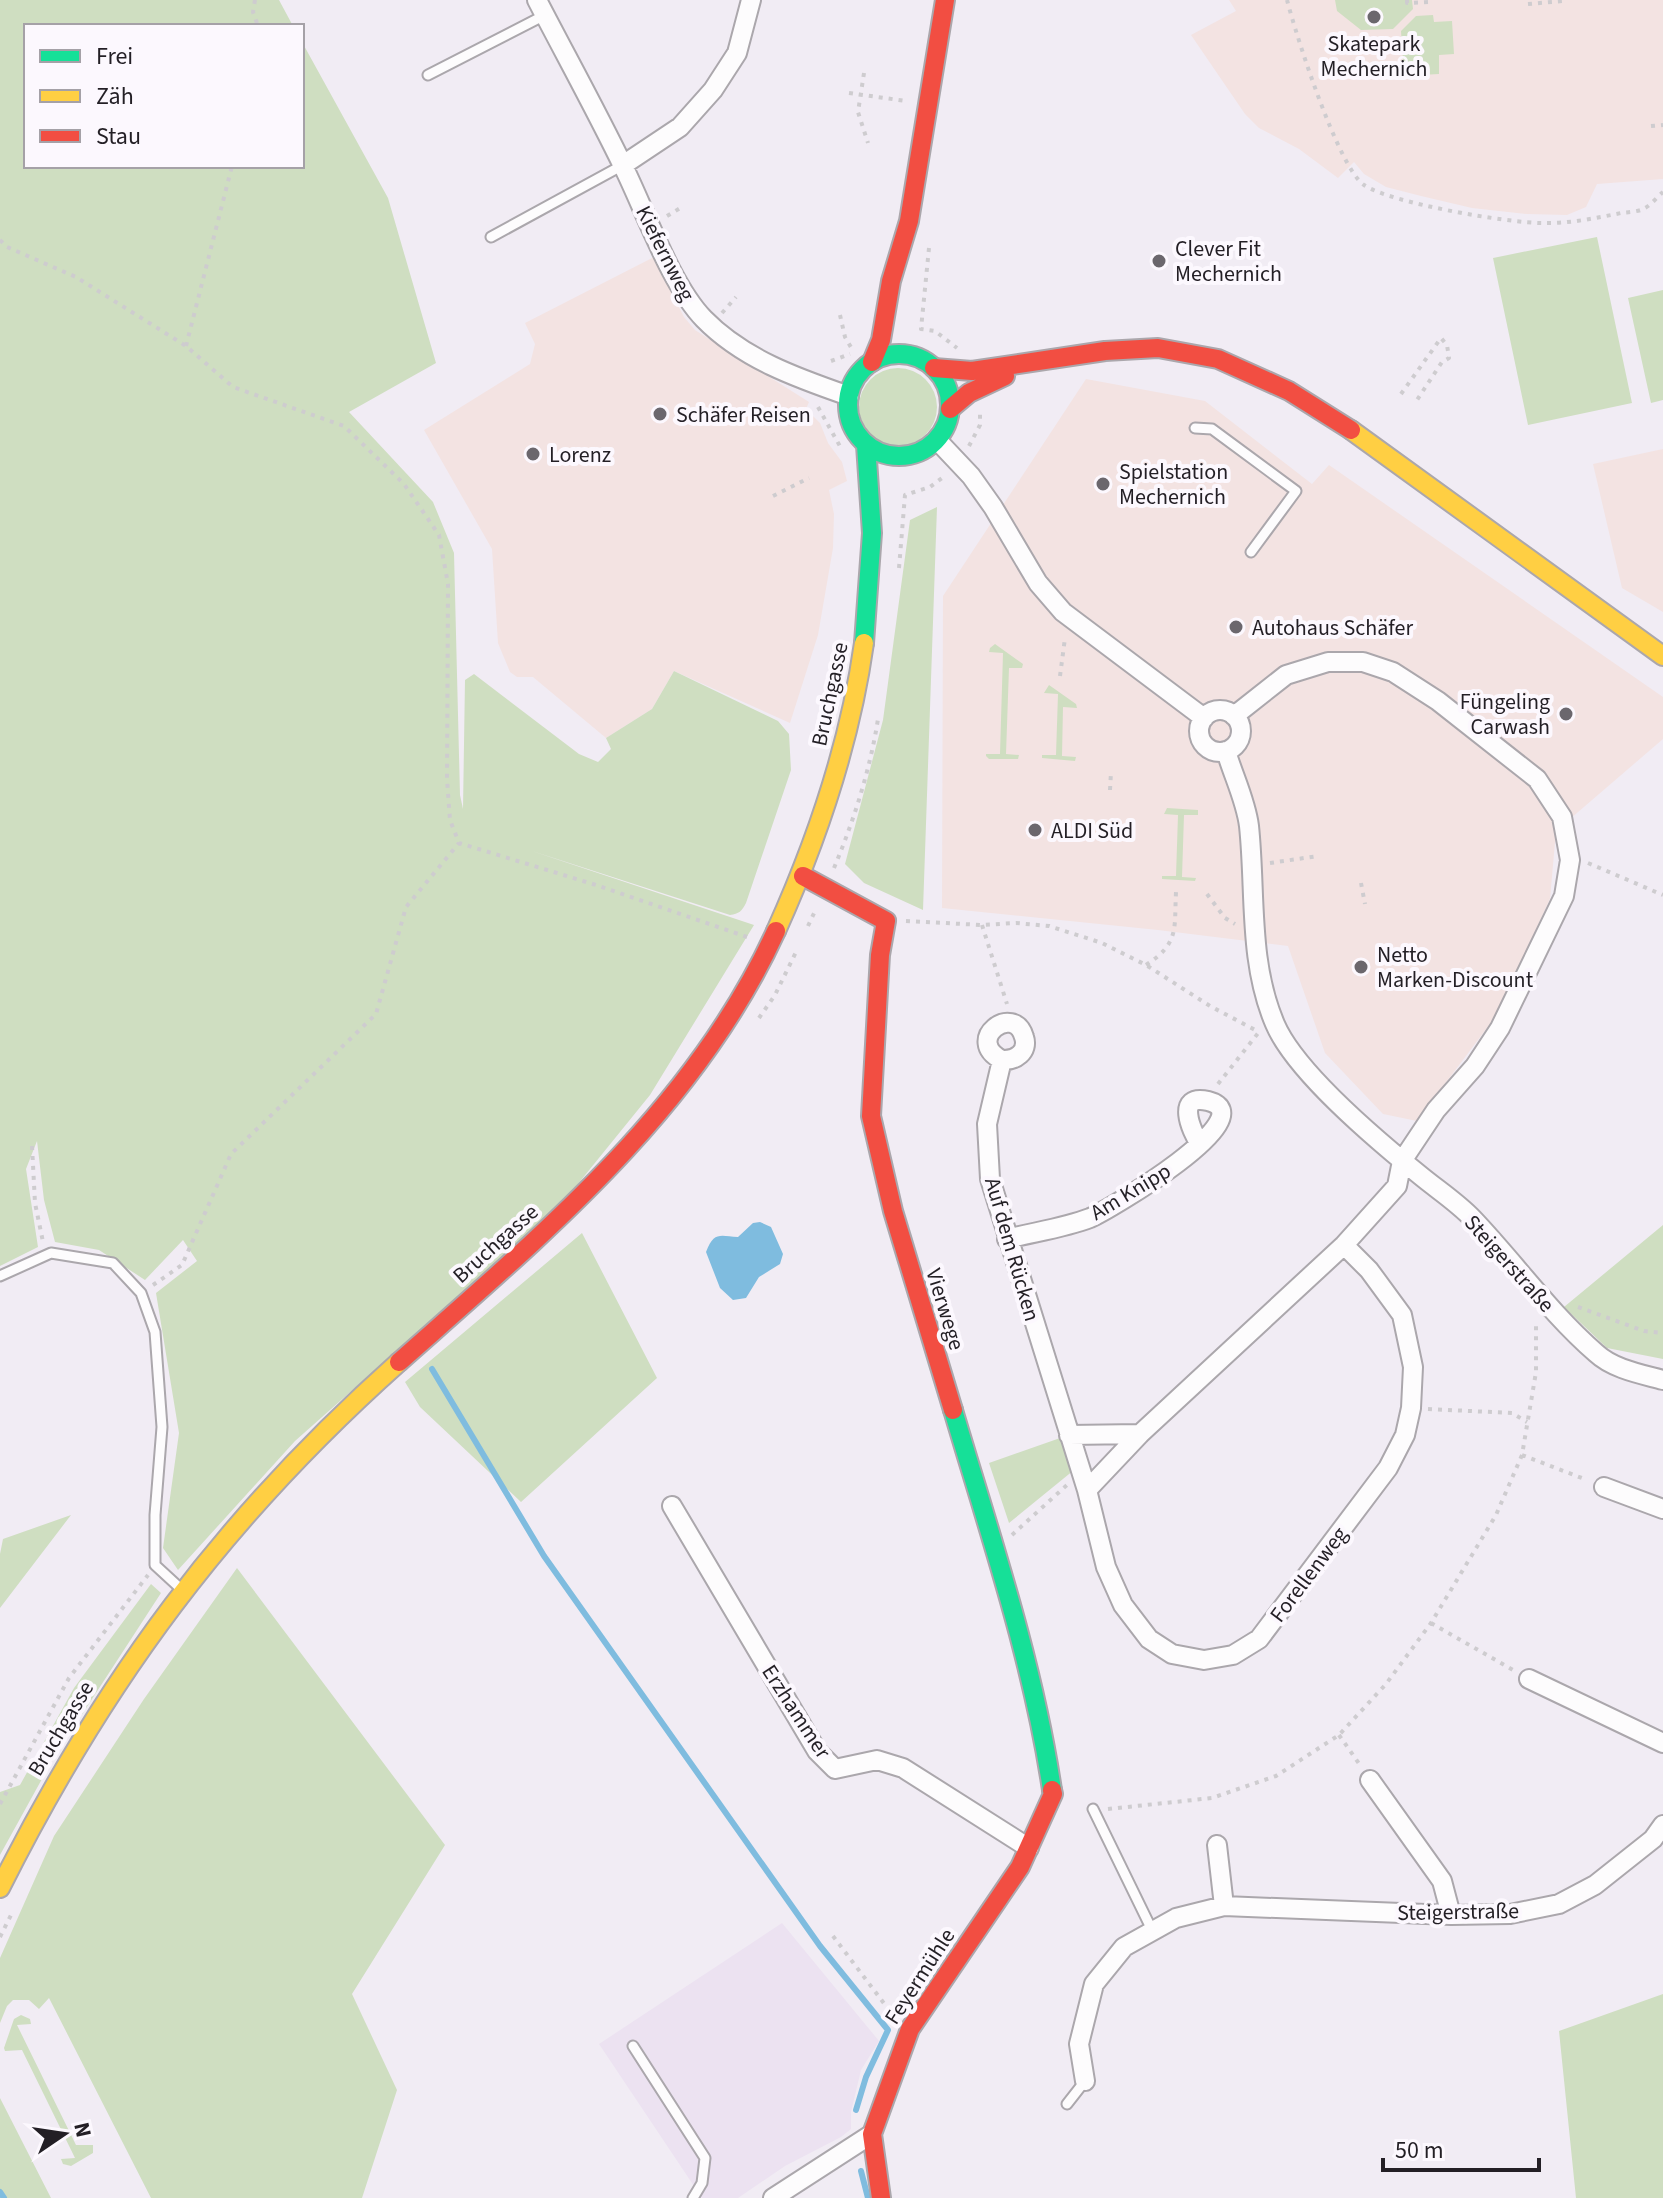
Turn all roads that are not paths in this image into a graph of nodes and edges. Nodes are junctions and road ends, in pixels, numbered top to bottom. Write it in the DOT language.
graph roads {
  1 [pos="751,0"];
  2 [pos="945,0"];
  3 [pos="541,7"];
  4 [pos="428,75"];
  5 [pos="623,165"];
  6 [pos="909,221"];
  7 [pos="491,237"];
  8 [pos="910,282"];
  9 [pos="914,333"];
  10 [pos="913,356"];
  11 [pos="872,362"];
  12 [pos="1038,362"];
  13 [pos="934,368"];
  14 [pos="849,396"];
  15 [pos="950,409"];
  16 [pos="1195,428"];
  17 [pos="937,440"];
  18 [pos="866,445"];
  19 [pos="909,456"];
  20 [pos="1251,552"];
  21 [pos="872,556"];
  22 [pos="1663,656"];
  23 [pos="1234,716"];
  24 [pos="1204,718"];
  25 [pos="1226,751"];
  26 [pos="803,876"];
  27 [pos="1002,1060"];
  28 [pos="1200,1144"];
  29 [pos="1402,1161"];
  30 [pos="1007,1239"];
  31 [pos="1344,1245"];
  32 [pos="0,1276"];
  33 [pos="1663,1380"];
  34 [pos="1140,1434"];
  35 [pos="1069,1435"];
  36 [pos="1084,1481"];
  37 [pos="1604,1487"];
  38 [pos="672,1506"];
  39 [pos="1663,1509"];
  40 [pos="183,1590"];
  41 [pos="1529,1679"];
  42 [pos="1663,1743"];
  43 [pos="1370,1780"];
  44 [pos="1053,1794"];
  45 [pos="1093,1809"];
  46 [pos="1663,1825"];
  47 [pos="1217,1845"];
  48 [pos="1029,1848"];
  49 [pos="0,1888"];
  50 [pos="1224,1906"];
  51 [pos="1451,1915"];
  52 [pos="1152,1930"];
  53 [pos="633,2046"];
  54 [pos="1085,2081"];
  55 [pos="1067,2104"];
  56 [pos="872,2134"];
  57 [pos="693,2198"];
  58 [pos="773,2198"];
  59 [pos="881,2198"];
  1 -- 5 [label="street"];
  2 -- 6 [label="main road"];
  3 -- 4 [label="lane, Kiefernweg"];
  3 -- 5 [label="street, Kiefernweg"];
  5 -- 7 [label="lane"];
  5 -- 14 [label="street, Kiefernweg"];
  6 -- 8 [label="main road"];
  6 -- 11 [label="main road"];
  9 -- 10 [label="main road"];
  10 -- 11 [label="main road"];
  10 -- 13 [label="main road"];
  11 -- 14 [label="main road"];
  12 -- 13 [label="main road"];
  12 -- 15 [label="main road"];
  12 -- 22 [label="main road"];
  13 -- 15 [label="main road"];
  14 -- 18 [label="main road"];
  15 -- 17 [label="main road"];
  16 -- 20 [label="lane"];
  17 -- 19 [label="main road"];
  17 -- 24 [label="street"];
  18 -- 19 [label="main road"];
  18 -- 21 [label="main road, Bruchgasse"];
  19 -- 21 [label="main road, Bruchgasse"];
  21 -- 26 [label="main road, Bruchgasse"];
  23 -- 24 [label="street"];
  23 -- 25 [label="street"];
  23 -- 29 [label="street"];
  24 -- 25 [label="street"];
  25 -- 29 [label="street, Steigerstraße"];
  26 -- 40 [label="main road, Bruchgasse"];
  26 -- 44 [label="main road, Vierwege"];
  27 -- 27 [label="street, Auf dem Rücken"];
  27 -- 30 [label="street, Auf dem Rücken"];
  28 -- 28 [label="street, Am Knipp"];
  28 -- 30 [label="street, Am Knipp"];
  29 -- 31 [label="street"];
  29 -- 33 [label="street, Steigerstraße"];
  30 -- 35 [label="street, Auf dem Rücken"];
  31 -- 34 [label="street"];
  31 -- 36 [label="street, Forellenweg"];
  32 -- 40 [label="lane"];
  34 -- 35 [label="street"];
  34 -- 36 [label="street"];
  35 -- 36 [label="street, Auf dem Rücken"];
  37 -- 39 [label="street"];
  38 -- 48 [label="street, Erzhammer"];
  40 -- 49 [label="main road, Bruchgasse"];
  41 -- 42 [label="street"];
  43 -- 51 [label="street"];
  44 -- 48 [label="main road, Feyermühle"];
  45 -- 52 [label="lane"];
  46 -- 51 [label="street, Steigerstraße"];
  47 -- 50 [label="street"];
  48 -- 56 [label="main road, Feyermühle"];
  50 -- 51 [label="street, Steigerstraße"];
  50 -- 52 [label="street, Steigerstraße"];
  52 -- 54 [label="street, Steigerstraße"];
  53 -- 57 [label="lane"];
  54 -- 55 [label="lane, Steigerstraße"];
  56 -- 58 [label="street"];
  56 -- 59 [label="main road, Feyermühle"];
}
